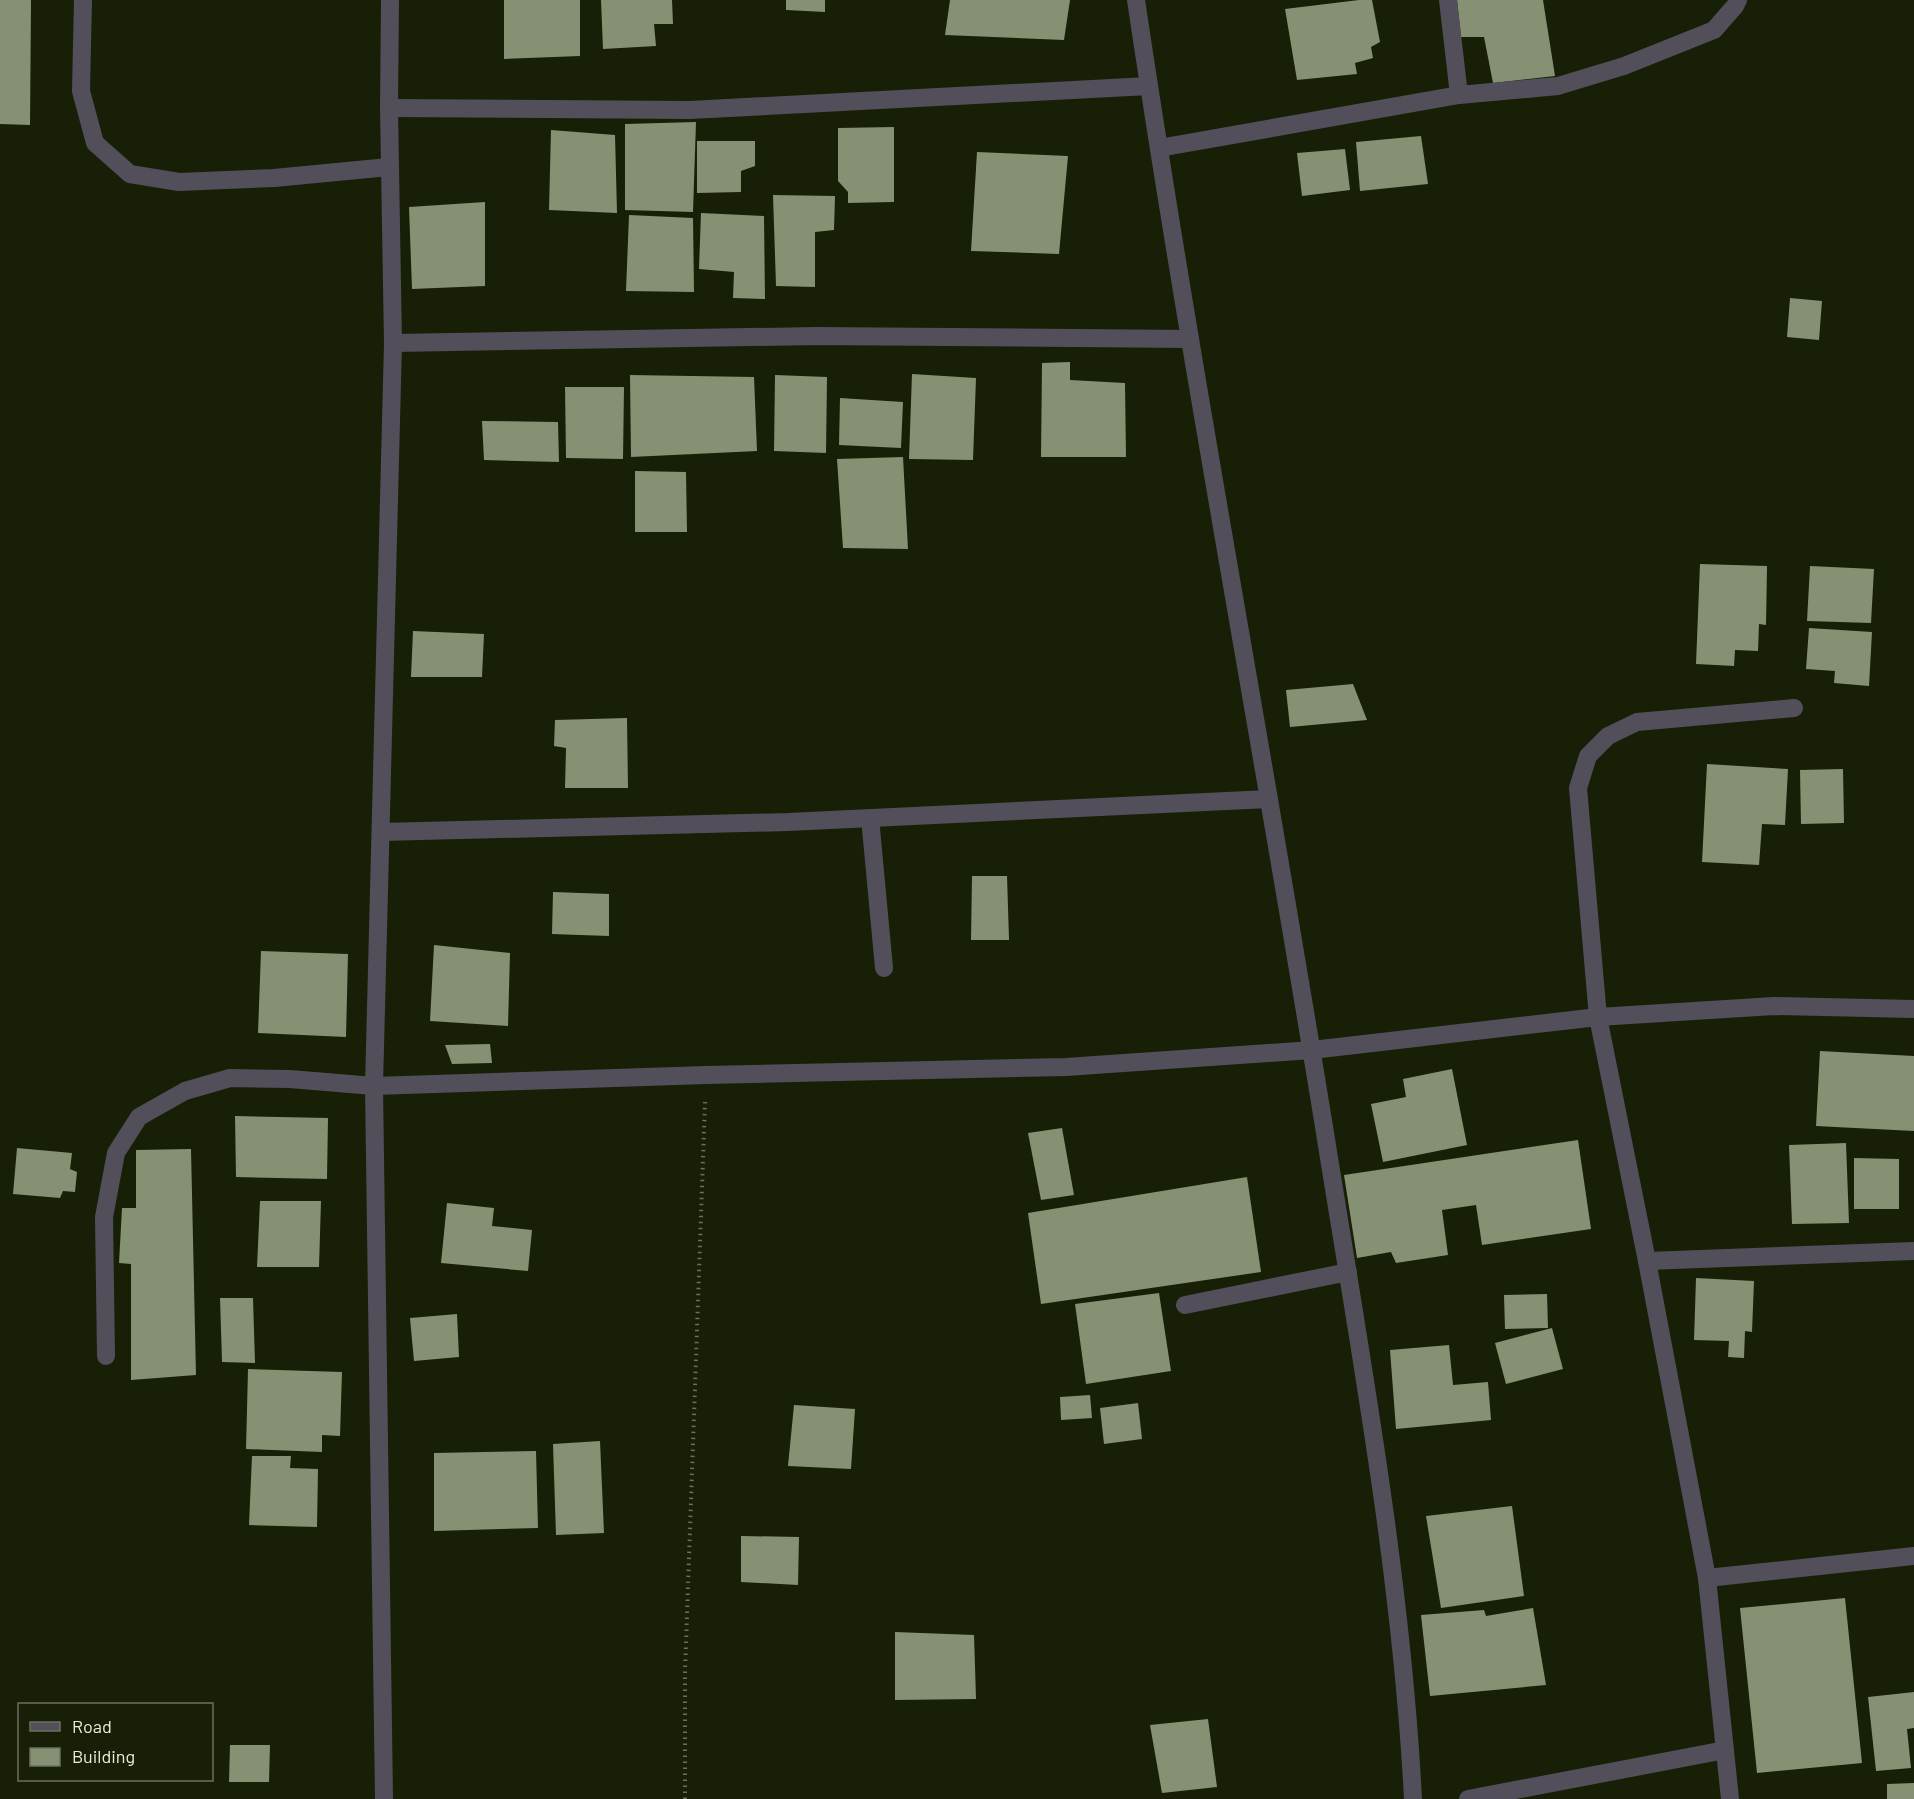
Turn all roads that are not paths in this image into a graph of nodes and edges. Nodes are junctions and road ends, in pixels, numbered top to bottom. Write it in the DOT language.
graph roads {
  1 [pos="83,0"];
  2 [pos="390,0"];
  3 [pos="1136,0"];
  4 [pos="1448,0"];
  5 [pos="1738,0"];
  6 [pos="1149,86"];
  7 [pos="1459,95"];
  8 [pos="388,108"];
  9 [pos="1159,148"];
  10 [pos="389,167"];
  11 [pos="1190,339"];
  12 [pos="393,343"];
  13 [pos="1794,708"];
  14 [pos="1269,799"];
  15 [pos="870,818"];
  16 [pos="381,832"];
  17 [pos="884,968"];
  18 [pos="1914,1009"];
  19 [pos="1598,1017"];
  20 [pos="1312,1050"];
  21 [pos="374,1086"];
  22 [pos="1914,1251"];
  23 [pos="1647,1261"];
  24 [pos="1348,1272"];
  25 [pos="1185,1305"];
  26 [pos="106,1356"];
  27 [pos="1914,1556"];
  28 [pos="1707,1578"];
  29 [pos="1725,1750"];
  30 [pos="384,1799"];
  31 [pos="1413,1799"];
  32 [pos="1468,1799"];
  33 [pos="1730,1799"];
  1 -- 10 [label="street"];
  2 -- 8 [label="street"];
  3 -- 6 [label="street"];
  4 -- 7 [label="street"];
  5 -- 7 [label="street"];
  6 -- 8 [label="street"];
  6 -- 9 [label="street"];
  7 -- 9 [label="street"];
  8 -- 10 [label="street"];
  9 -- 11 [label="street"];
  10 -- 12 [label="street"];
  11 -- 12 [label="street"];
  11 -- 14 [label="street"];
  12 -- 16 [label="street"];
  13 -- 19 [label="street"];
  14 -- 15 [label="street"];
  14 -- 20 [label="street"];
  15 -- 16 [label="street"];
  15 -- 17 [label="street"];
  16 -- 21 [label="street"];
  18 -- 19 [label="street"];
  19 -- 20 [label="street"];
  19 -- 23 [label="street"];
  20 -- 21 [label="street"];
  20 -- 24 [label="street"];
  21 -- 26 [label="street"];
  21 -- 30 [label="street"];
  22 -- 23 [label="street"];
  23 -- 28 [label="street"];
  24 -- 25 [label="street"];
  24 -- 31 [label="street"];
  27 -- 28 [label="street"];
  28 -- 29 [label="street"];
  29 -- 32 [label="street"];
  29 -- 33 [label="street"];
}
